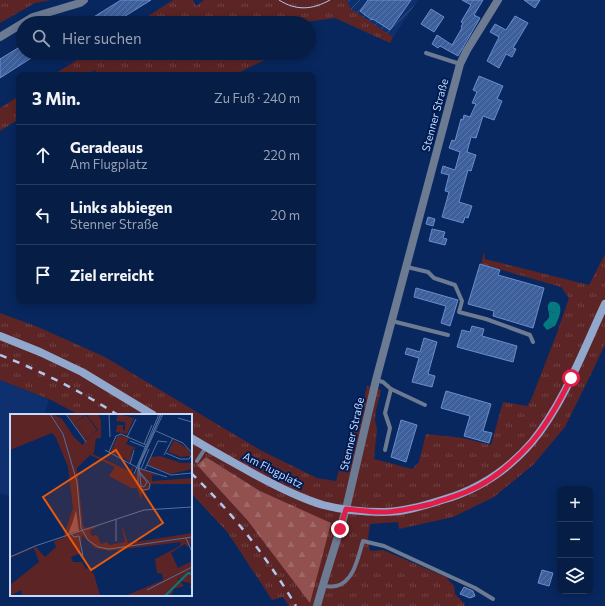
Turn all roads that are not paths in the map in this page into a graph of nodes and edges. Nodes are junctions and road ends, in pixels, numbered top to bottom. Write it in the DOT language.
graph roads {
  1 [pos="84,0"];
  2 [pos="498,0"];
  3 [pos="36,16"];
  4 [pos="16,27"];
  5 [pos="0,37"];
  6 [pos="426,53"];
  7 [pos="460,64"];
  8 [pos="407,267"];
  9 [pos="605,304"];
  10 [pos="392,321"];
  11 [pos="448,335"];
  12 [pos="0,336"];
  13 [pos="532,342"];
  14 [pos="376,380"];
  15 [pos="391,389"];
  16 [pos="425,404"];
  17 [pos="150,414"];
  18 [pos="192,439"];
  19 [pos="206,447"];
  20 [pos="385,450"];
  21 [pos="197,461"];
  22 [pos="346,509"];
  23 [pos="322,586"];
  24 [pos="493,599"];
  25 [pos="317,606"];
  1 -- 3 [label="street"];
  2 -- 7 [label="street, Stenner Straße"];
  4 -- 5 [label="street"];
  6 -- 7 [label="lane"];
  7 -- 8 [label="street, Stenner Straße"];
  8 -- 10 [label="street, Stenner Straße"];
  8 -- 13 [label="lane"];
  9 -- 22 [label="main road, Am Flugplatz"];
  10 -- 11 [label="lane"];
  10 -- 14 [label="street, Stenner Straße"];
  12 -- 17 [label="main road"];
  14 -- 15 [label="lane"];
  14 -- 22 [label="street, Stenner Straße"];
  15 -- 16 [label="lane"];
  15 -- 20 [label="lane"];
  18 -- 19 [label="main road, Am Flugplatz"];
  19 -- 21 [label="lane"];
  19 -- 22 [label="main road, Am Flugplatz"];
  22 -- 23 [label="street, Stenner Straße"];
  23 -- 24 [label="lane"];
  23 -- 25 [label="street, Stenner Straße"];
}
